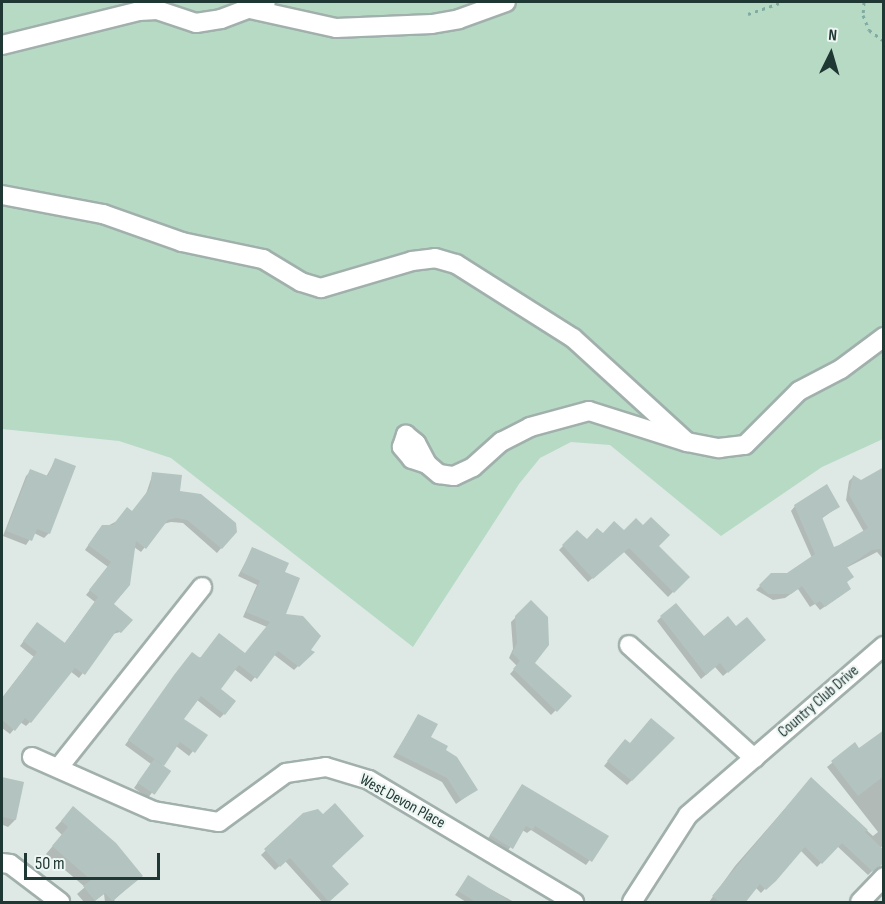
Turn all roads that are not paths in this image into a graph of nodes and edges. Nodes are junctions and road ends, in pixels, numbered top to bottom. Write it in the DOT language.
graph roads {
  1 [pos="506,2"];
  2 [pos="258,5"];
  3 [pos="2,45"];
  4 [pos="2,195"];
  5 [pos="884,337"];
  6 [pos="687,442"];
  7 [pos="428,464"];
  8 [pos="202,587"];
  9 [pos="629,645"];
  10 [pos="884,645"];
  11 [pos="32,757"];
  12 [pos="754,758"];
  13 [pos="59,767"];
  14 [pos="2,864"];
  15 [pos="884,877"];
  16 [pos="60,903"];
  17 [pos="574,903"];
  18 [pos="632,903"];
  19 [pos="860,903"];
  1 -- 2 [label="street"];
  2 -- 3 [label="street"];
  4 -- 6 [label="street"];
  5 -- 6 [label="street"];
  6 -- 7 [label="street"];
  8 -- 13 [label="street"];
  9 -- 12 [label="street"];
  10 -- 12 [label="street, Country Club Drive"];
  11 -- 13 [label="street, West Devon Place"];
  12 -- 18 [label="street, Country Club Drive"];
  13 -- 17 [label="street, West Devon Place"];
  14 -- 16 [label="street"];
  15 -- 19 [label="street"];
}
